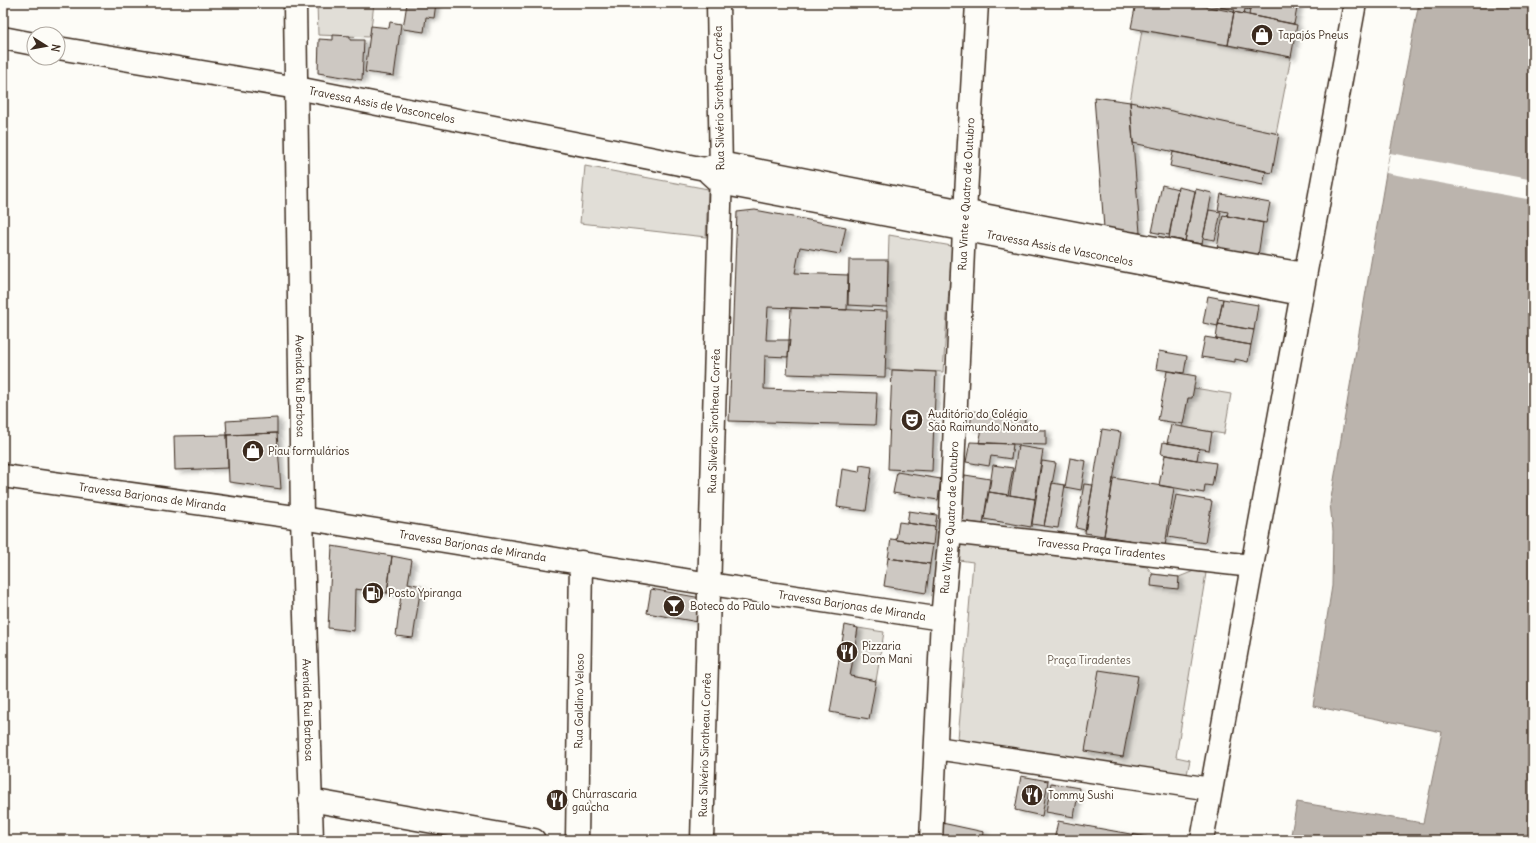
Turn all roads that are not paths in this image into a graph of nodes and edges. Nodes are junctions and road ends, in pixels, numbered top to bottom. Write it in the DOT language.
graph roads {
  1 [pos="295,3"];
  2 [pos="718,3"];
  3 [pos="977,3"];
  4 [pos="1355,3"];
  5 [pos="3,38"];
  6 [pos="26,42"];
  7 [pos="66,49"];
  8 [pos="297,88"];
  9 [pos="715,172"];
  10 [pos="965,221"];
  11 [pos="1303,284"];
  12 [pos="3,476"];
  13 [pos="302,518"];
  14 [pos="950,532"];
  15 [pos="581,562"];
  16 [pos="1252,566"];
  17 [pos="710,584"];
  18 [pos="942,619"];
  19 [pos="936,748"];
  20 [pos="1211,790"];
  21 [pos="310,800"];
  22 [pos="312,840"];
  23 [pos="534,840"];
  24 [pos="577,840"];
  25 [pos="702,840"];
  26 [pos="931,840"];
  27 [pos="1202,840"];
  1 -- 8 [label="street, Avenida Rui Barbosa"];
  2 -- 9 [label="street, Rua Silvério Sirotheau Corrêa"];
  3 -- 10 [label="street, Rua Vinte e Quatro de Outubro"];
  4 -- 11 [label="street"];
  5 -- 6 [label="street"];
  7 -- 8 [label="street, Travessa Assis de Vasconcelos"];
  8 -- 9 [label="street, Travessa Assis de Vasconcelos"];
  8 -- 13 [label="street, Avenida Rui Barbosa"];
  9 -- 10 [label="street, Travessa Assis de Vasconcelos"];
  9 -- 17 [label="street, Rua Silvério Sirotheau Corrêa"];
  10 -- 11 [label="street, Travessa Assis de Vasconcelos"];
  10 -- 14 [label="street, Rua Vinte e Quatro de Outubro"];
  11 -- 16 [label="street"];
  12 -- 13 [label="street, Travessa Barjonas de Miranda"];
  13 -- 15 [label="street, Travessa Barjonas de Miranda"];
  13 -- 21 [label="street, Avenida Rui Barbosa"];
  14 -- 16 [label="street, Travessa Praça Tiradentes"];
  14 -- 18 [label="street, Rua Vinte e Quatro de Outubro"];
  15 -- 17 [label="street, Travessa Barjonas de Miranda"];
  15 -- 24 [label="street, Rua Galdino Veloso"];
  16 -- 20 [label="street"];
  17 -- 18 [label="street, Travessa Barjonas de Miranda"];
  17 -- 25 [label="street, Rua Silvério Sirotheau Corrêa"];
  18 -- 19 [label="street, Rua Vinte e Quatro de Outubro"];
  19 -- 20 [label="street"];
  19 -- 26 [label="street, Rua Vinte e Quatro de Outubro"];
  20 -- 27 [label="street"];
  21 -- 22 [label="street, Avenida Rui Barbosa"];
  21 -- 23 [label="street"];
}
